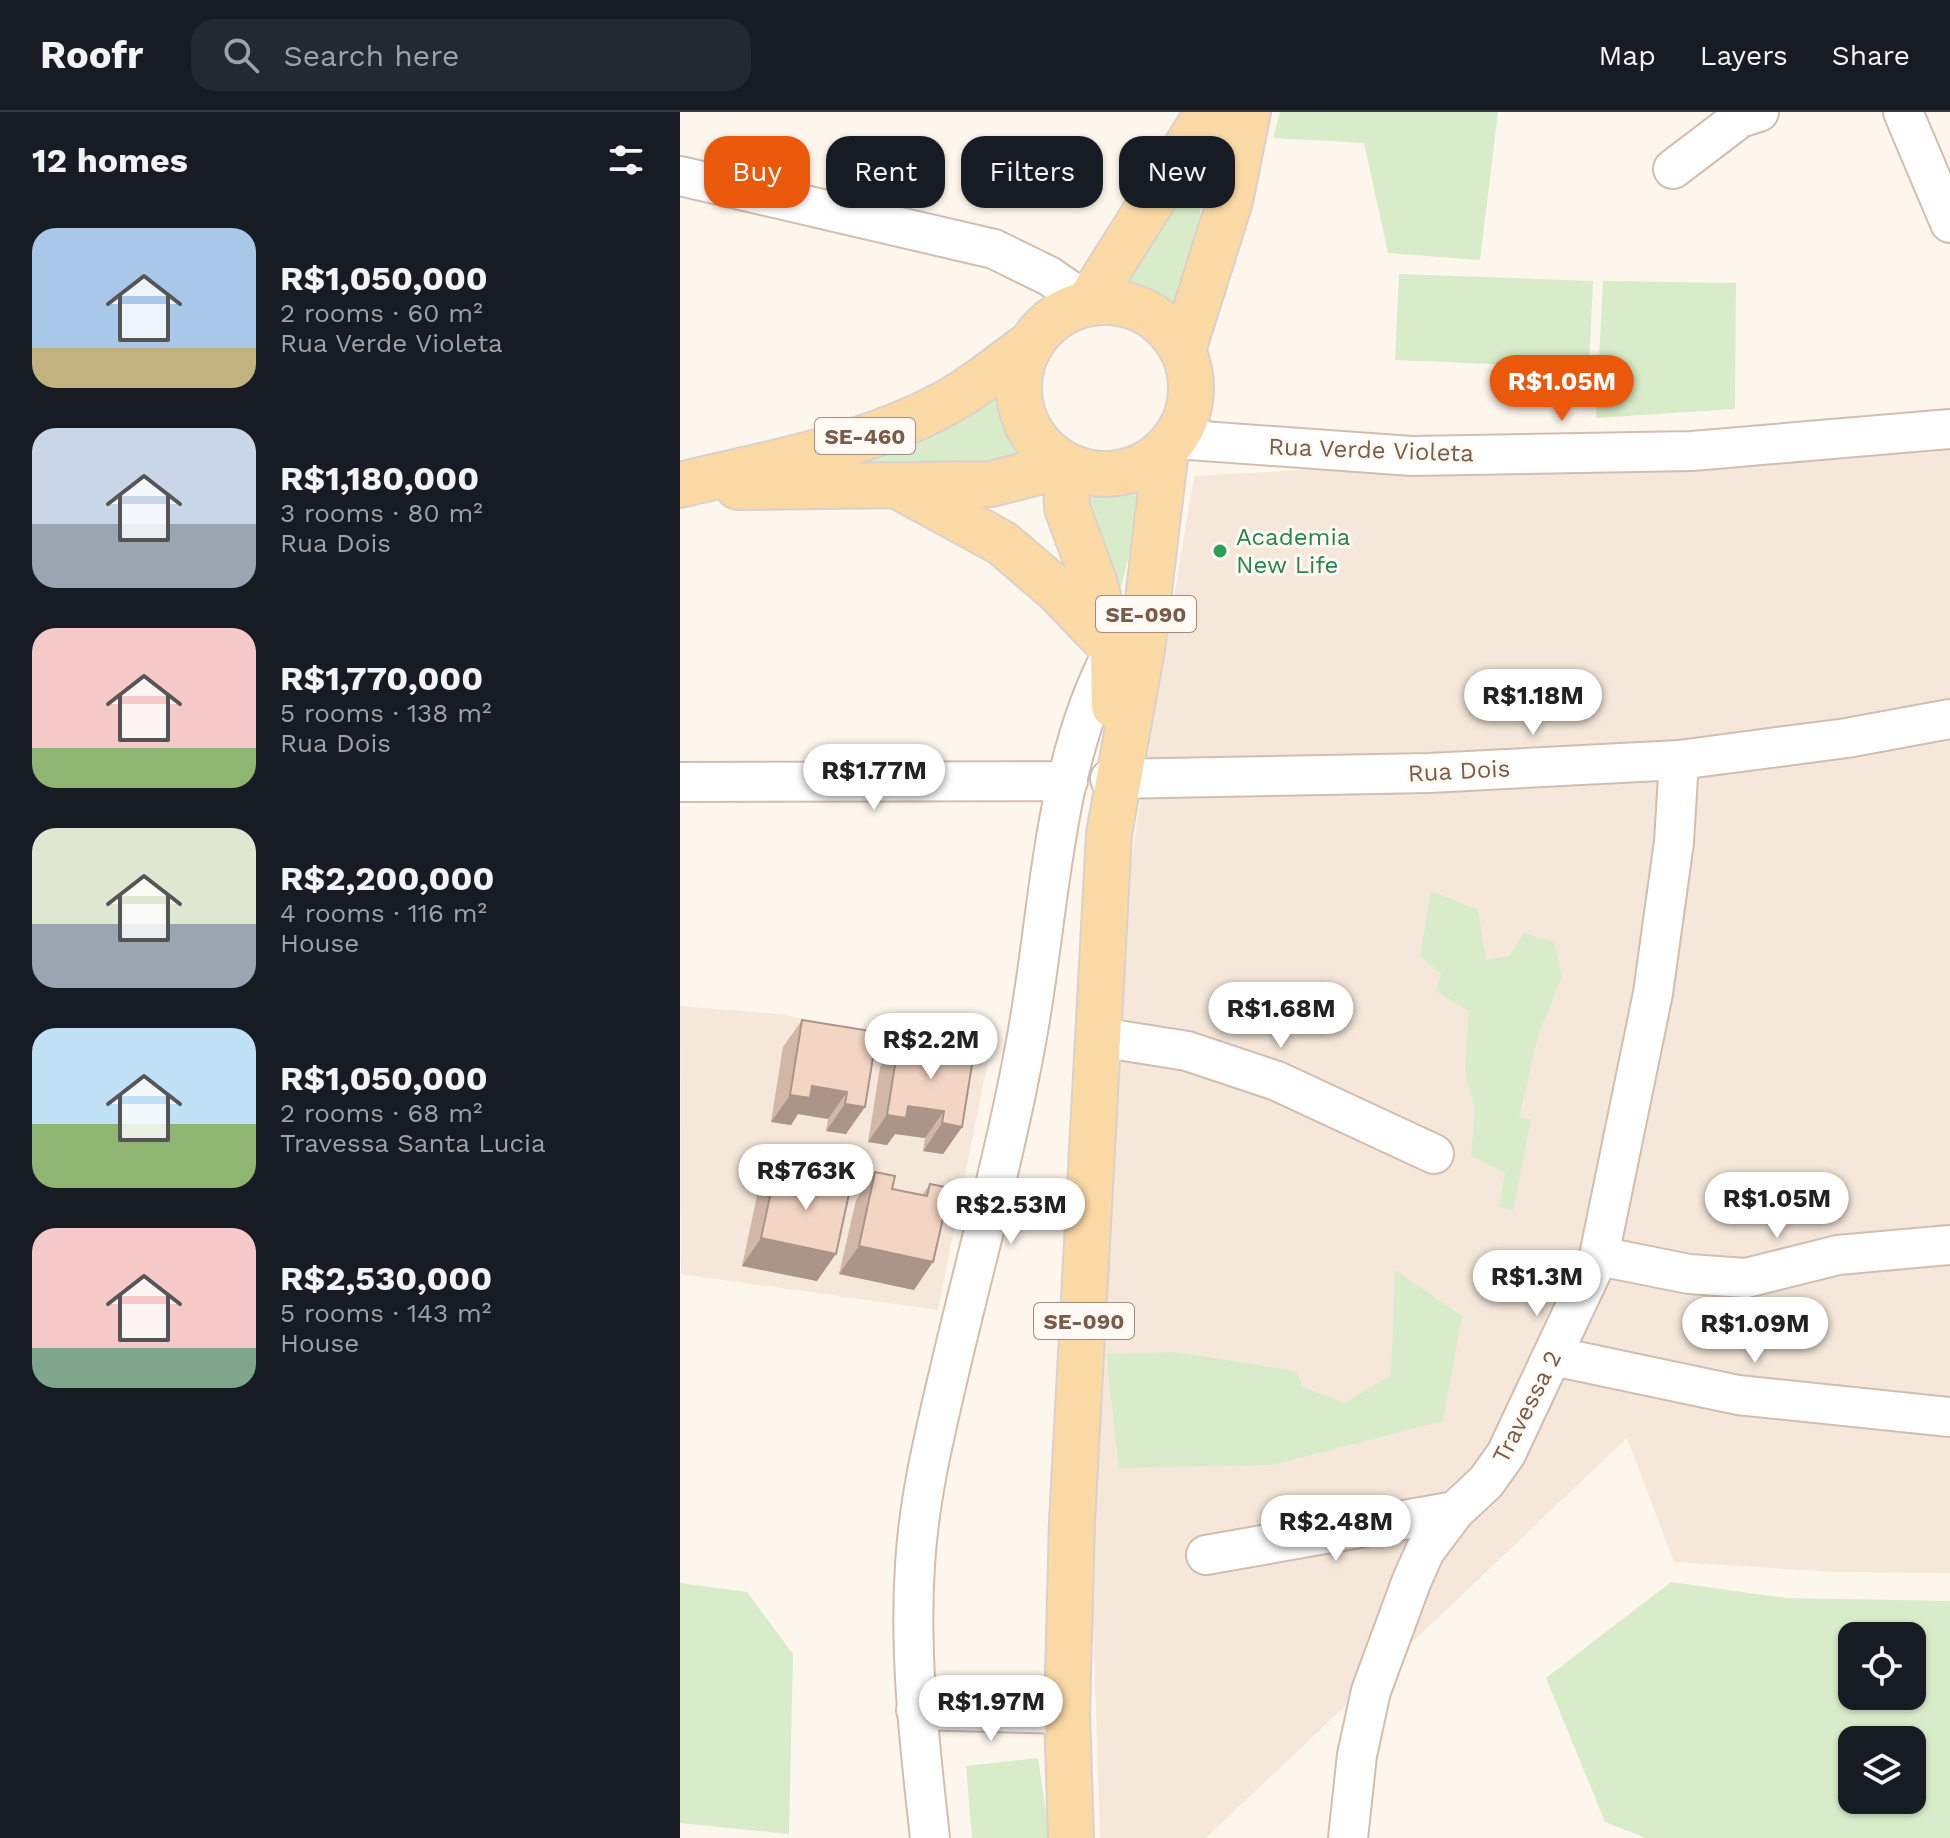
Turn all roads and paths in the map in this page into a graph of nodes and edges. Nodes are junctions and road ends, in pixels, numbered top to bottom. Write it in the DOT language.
graph roads {
  1 [pos="1208,112"];
  2 [pos="1248,112"];
  3 [pos="1759,112"];
  4 [pos="1903,112"];
  5 [pos="1673,169"];
  6 [pos="680,176"];
  7 [pos="1950,223"];
  8 [pos="1088,303"];
  9 [pos="1032,343"];
  10 [pos="1183,350"];
  11 [pos="1950,429"];
  12 [pos="1170,444"];
  13 [pos="1059,460"];
  14 [pos="680,485"];
  15 [pos="901,487"];
  16 [pos="1113,650"];
  17 [pos="1950,719"];
  18 [pos="1679,760"];
  19 [pos="680,782"];
  20 [pos="1102,786"];
  21 [pos="1099,1037"];
  22 [pos="1434,1154"];
  23 [pos="1950,1245"];
  24 [pos="1599,1256"];
  25 [pos="1553,1356"];
  26 [pos="1950,1417"];
  27 [pos="1455,1511"];
  28 [pos="1206,1555"];
  29 [pos="916,1710"];
  30 [pos="1067,1714"];
  31 [pos="930,1838"];
  32 [pos="1071,1838"];
  33 [pos="1348,1838"];
  1 -- 8 [label="main road"];
  2 -- 10 [label="main road"];
  3 -- 5 [label="street"];
  4 -- 7 [label="street"];
  6 -- 8 [label="street"];
  8 -- 9 [label="main road"];
  8 -- 10 [label="main road"];
  9 -- 13 [label="main road"];
  9 -- 14 [label="main road, SE-460"];
  10 -- 12 [label="main road"];
  11 -- 12 [label="street, Rua Verde Violeta"];
  12 -- 13 [label="main road"];
  12 -- 20 [label="main road, SE-090"];
  13 -- 15 [label="main road, SE-460"];
  13 -- 16 [label="main road, SE-090"];
  14 -- 15 [label="main road, SE-460"];
  15 -- 16 [label="main road"];
  16 -- 20 [label="main road, SE-090"];
  17 -- 18 [label="street, Rua Dois"];
  18 -- 20 [label="street, Rua Dois"];
  18 -- 24 [label="street, Travessa 2"];
  19 -- 20 [label="street, Rua Dois"];
  20 -- 21 [label="main road, SE-090"];
  20 -- 29 [label="street"];
  21 -- 22 [label="street"];
  21 -- 30 [label="main road, SE-090"];
  23 -- 24 [label="street"];
  24 -- 25 [label="street, Travessa 2"];
  25 -- 26 [label="street"];
  25 -- 27 [label="street, Travessa 2"];
  27 -- 28 [label="street"];
  27 -- 33 [label="street, Travessa 2"];
  29 -- 30 [label="street"];
  29 -- 31 [label="street"];
  30 -- 32 [label="main road, SE-090"];
}
